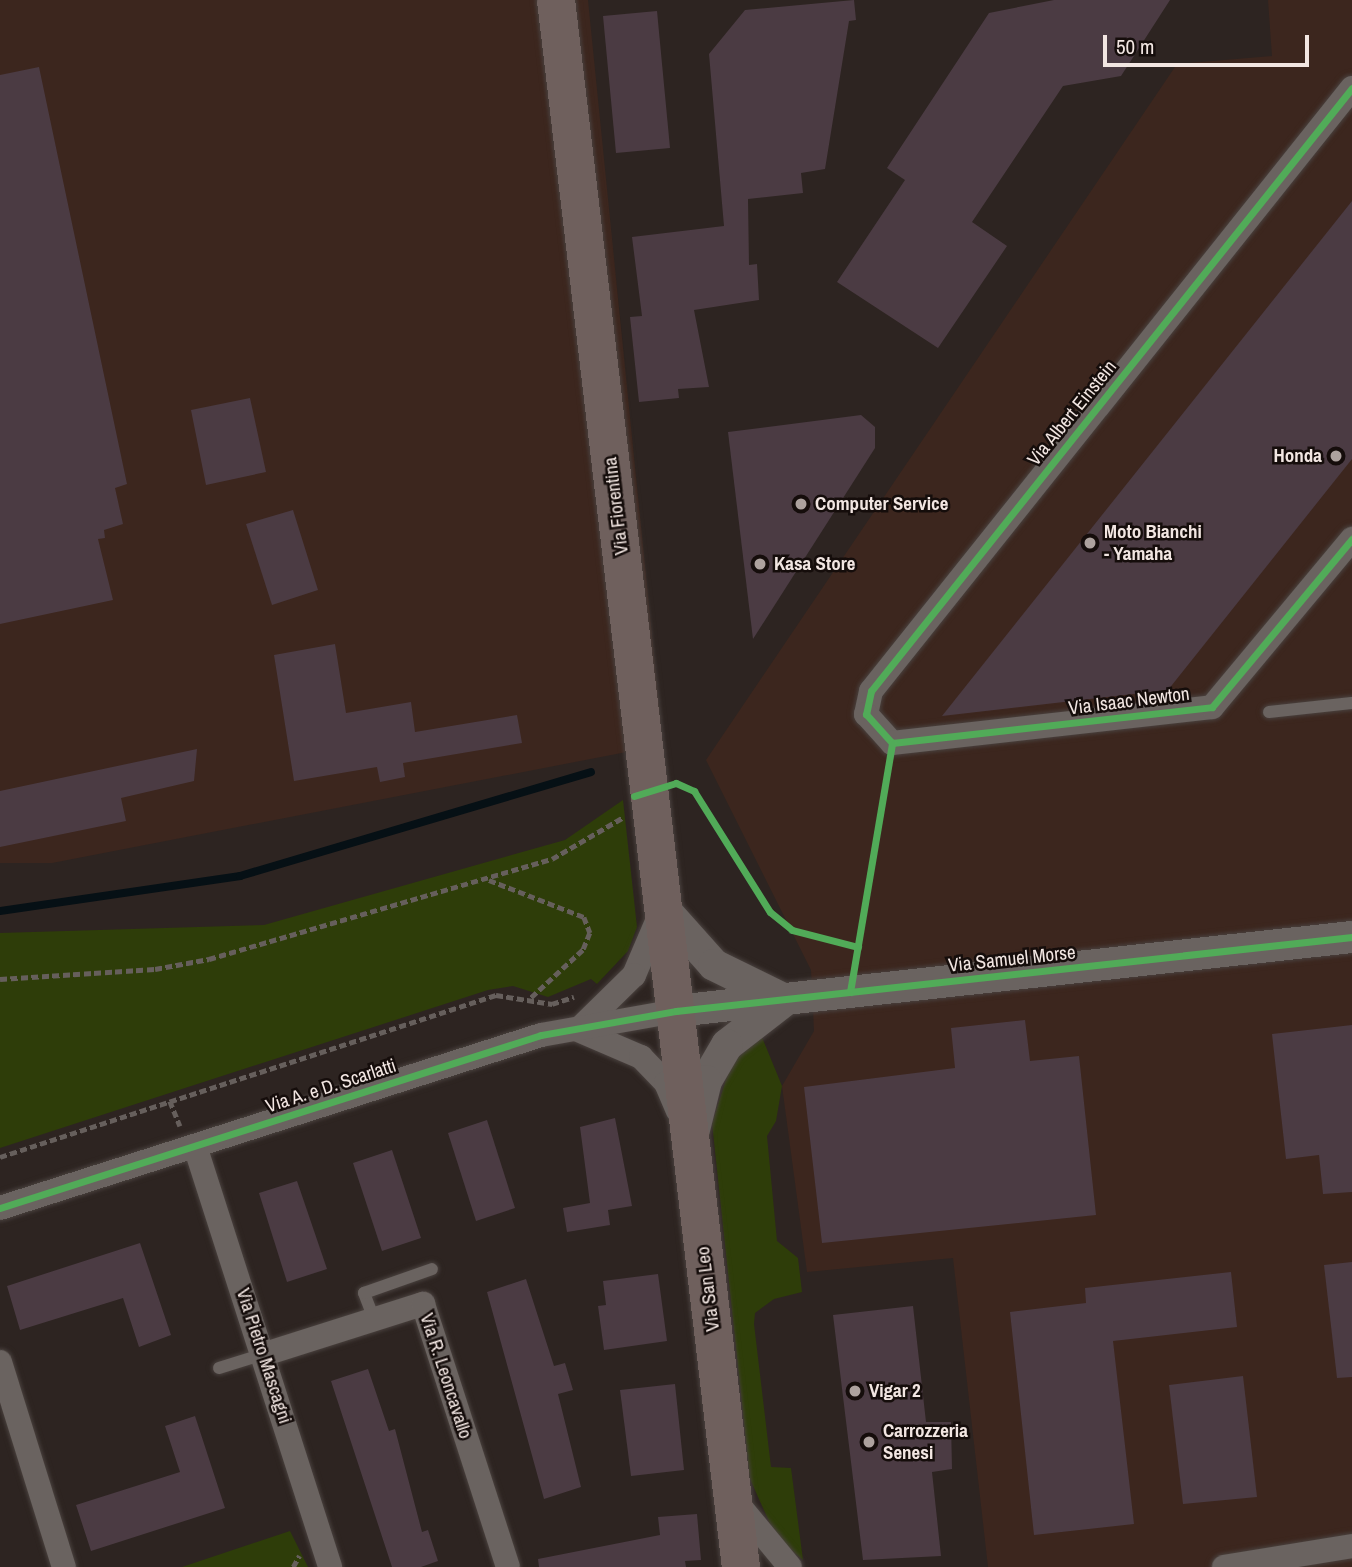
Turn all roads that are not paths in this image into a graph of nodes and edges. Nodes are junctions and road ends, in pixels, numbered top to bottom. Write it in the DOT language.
graph roads {
  1 [pos="555,0"];
  2 [pos="1352,88"];
  3 [pos="1352,539"];
  4 [pos="1352,703"];
  5 [pos="1269,712"];
  6 [pos="915,742"];
  7 [pos="663,908"];
  8 [pos="1352,937"];
  9 [pos="785,1000"];
  10 [pos="676,1012"];
  11 [pos="578,1030"];
  12 [pos="691,1140"];
  13 [pos="195,1146"];
  14 [pos="0,1208"];
  15 [pos="432,1269"];
  16 [pos="374,1319"];
  17 [pos="264,1354"];
  18 [pos="0,1362"];
  19 [pos="219,1368"];
  20 [pos="732,1496"];
  21 [pos="1352,1546"];
  22 [pos="64,1567"];
  23 [pos="330,1567"];
  24 [pos="508,1567"];
  25 [pos="741,1567"];
  26 [pos="790,1567"];
  27 [pos="1224,1567"];
  1 -- 7 [label="main road, Via Fiorentina"];
  2 -- 6 [label="street, Via Albert Einstein"];
  3 -- 6 [label="street, Via Isaac Newton"];
  4 -- 5 [label="lane"];
  7 -- 9 [label="street"];
  7 -- 10 [label="main road, Via Fiorentina"];
  7 -- 11 [label="street"];
  8 -- 9 [label="street, Via Samuel Morse"];
  9 -- 10 [label="street, Via Samuel Morse"];
  9 -- 12 [label="street"];
  10 -- 11 [label="street, Via A. e D. Scarlatti"];
  10 -- 12 [label="main road, Via San Leo"];
  11 -- 12 [label="street"];
  11 -- 13 [label="street, Via A. e D. Scarlatti"];
  12 -- 20 [label="main road, Via San Leo"];
  13 -- 14 [label="street, Via A. e D. Scarlatti"];
  13 -- 17 [label="street, Via Pietro Mascagni"];
  15 -- 16 [label="lane"];
  16 -- 17 [label="street, Via R. Leoncavallo"];
  16 -- 24 [label="street, Via R. Leoncavallo"];
  17 -- 19 [label="lane"];
  17 -- 23 [label="street, Via Pietro Mascagni"];
  18 -- 22 [label="street"];
  20 -- 25 [label="main road, Via San Leo"];
  20 -- 26 [label="street"];
  21 -- 27 [label="street"];
}
